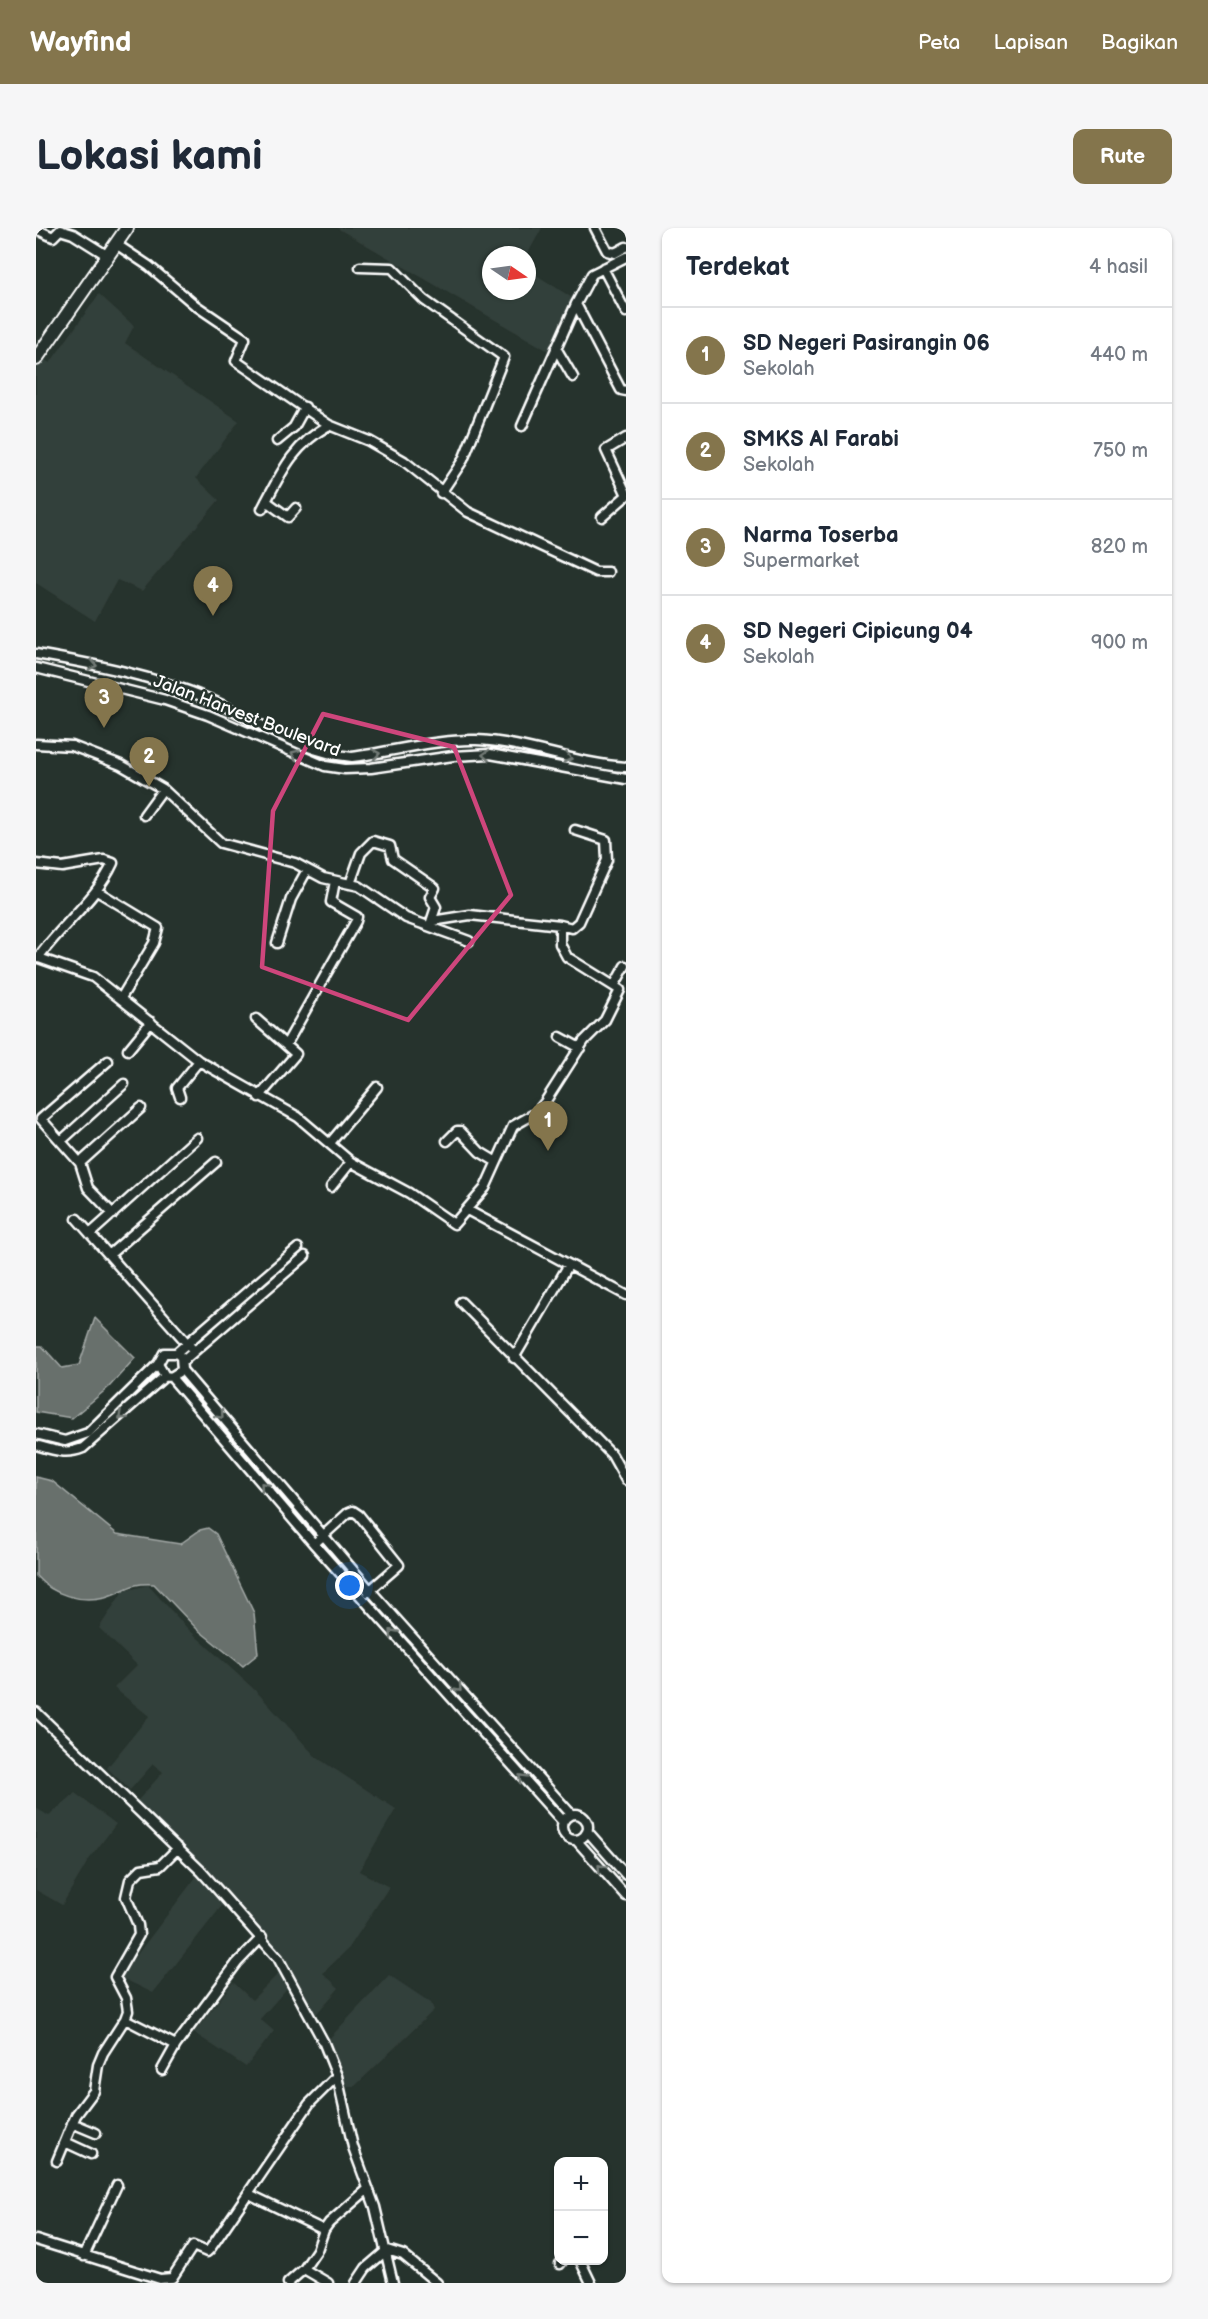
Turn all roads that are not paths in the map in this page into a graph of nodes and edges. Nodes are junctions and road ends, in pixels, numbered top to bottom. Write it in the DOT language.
graph roads {
  1 [pos="127,228"];
  2 [pos="595,228"];
  3 [pos="36,229"];
  4 [pos="116,244"];
  5 [pos="626,247"];
  6 [pos="108,256"];
  7 [pos="626,257"];
  8 [pos="360,267"];
  9 [pos="603,268"];
  10 [pos="576,304"];
  11 [pos="626,312"];
  12 [pos="556,348"];
  13 [pos="36,359"];
  14 [pos="573,377"];
  15 [pos="626,391"];
  16 [pos="305,407"];
  17 [pos="329,424"];
  18 [pos="522,426"];
  19 [pos="626,438"];
  20 [pos="277,441"];
  21 [pos="441,493"];
  22 [pos="626,494"];
  23 [pos="296,508"];
  24 [pos="602,517"];
  25 [pos="608,572"];
  26 [pos="36,654"];
  27 [pos="67,660"];
  28 [pos="36,668"];
  29 [pos="64,674"];
  30 [pos="36,744"];
  31 [pos="626,767"];
  32 [pos="626,779"];
  33 [pos="163,789"];
  34 [pos="144,815"];
  35 [pos="575,830"];
  36 [pos="36,864"];
  37 [pos="307,870"];
  38 [pos="335,881"];
  39 [pos="350,884"];
  40 [pos="97,891"];
  41 [pos="431,923"];
  42 [pos="560,925"];
  43 [pos="469,941"];
  44 [pos="277,943"];
  45 [pos="37,958"];
  46 [pos="625,966"];
  47 [pos="620,990"];
  48 [pos="121,998"];
  49 [pos="256,1019"];
  50 [pos="151,1022"];
  51 [pos="560,1037"];
  52 [pos="287,1043"];
  53 [pos="580,1048"];
  54 [pos="128,1050"];
  55 [pos="199,1060"];
  56 [pos="108,1061"];
  57 [pos="124,1084"];
  58 [pos="377,1087"];
  59 [pos="180,1097"];
  60 [pos="259,1097"];
  61 [pos="141,1108"];
  62 [pos="197,1138"];
  63 [pos="61,1141"];
  64 [pos="447,1141"];
  65 [pos="330,1143"];
  66 [pos="495,1161"];
  67 [pos="216,1162"];
  68 [pos="351,1162"];
  69 [pos="80,1163"];
  70 [pos="332,1187"];
  71 [pos="467,1210"];
  72 [pos="113,1214"];
  73 [pos="76,1219"];
  74 [pos="90,1234"];
  75 [pos="298,1248"];
  76 [pos="109,1255"];
  77 [pos="305,1256"];
  78 [pos="568,1266"];
  79 [pos="626,1295"];
  80 [pos="460,1302"];
  81 [pos="188,1343"];
  82 [pos="194,1351"];
  83 [pos="176,1353"];
  84 [pos="514,1358"];
  85 [pos="158,1365"];
  86 [pos="182,1366"];
  87 [pos="168,1377"];
  88 [pos="36,1434"];
  89 [pos="36,1445"];
  90 [pos="626,1480"];
  91 [pos="323,1535"];
  92 [pos="314,1544"];
  93 [pos="370,1590"];
  94 [pos="362,1598"];
  95 [pos="36,1712"];
  96 [pos="571,1814"];
  97 [pos="562,1821"];
  98 [pos="588,1832"];
  99 [pos="577,1841"];
  100 [pos="178,1848"];
  101 [pos="626,1875"];
  102 [pos="626,1896"];
  103 [pos="262,1937"];
  104 [pos="125,2019"];
  105 [pos="176,2045"];
  106 [pos="162,2070"];
  107 [pos="337,2076"];
  108 [pos="72,2123"];
  109 [pos="96,2133"];
  110 [pos="65,2142"];
  111 [pos="91,2154"];
  112 [pos="57,2161"];
  113 [pos="117,2185"];
  114 [pos="369,2189"];
  115 [pos="249,2194"];
  116 [pos="324,2230"];
  117 [pos="36,2240"];
  118 [pos="387,2250"];
  119 [pos="84,2256"];
  120 [pos="582,2265"];
  121 [pos="304,2269"];
  122 [pos="288,2283"];
  123 [pos="328,2283"];
  124 [pos="356,2283"];
  125 [pos="393,2283"];
  126 [pos="436,2283"];
  127 [pos="591,2283"];
  1 -- 4 [label="main road"];
  2 -- 5 [label="street"];
  3 -- 6 [label="street"];
  4 -- 6 [label="main road"];
  4 -- 16 [label="street"];
  6 -- 13 [label="main road"];
  7 -- 9 [label="street"];
  8 -- 21 [label="street"];
  9 -- 10 [label="street"];
  9 -- 11 [label="street"];
  10 -- 12 [label="street"];
  10 -- 15 [label="street"];
  12 -- 14 [label="street"];
  12 -- 18 [label="street"];
  16 -- 17 [label="street"];
  16 -- 20 [label="street"];
  17 -- 21 [label="street"];
  17 -- 23 [label="street"];
  19 -- 22 [label="street"];
  21 -- 25 [label="street"];
  22 -- 24 [label="street"];
  26 -- 27 [label="street, Jalan Harvest Boulevard"];
  27 -- 29 [label="street"];
  27 -- 31 [label="street, Jalan Harvest Boulevard, one-way"];
  28 -- 29 [label="street, Jalan Harvest Boulevard"];
  32 -- 29 [label="street, Jalan Harvest Boulevard, one-way"];
  30 -- 33 [label="street"];
  33 -- 34 [label="street"];
  33 -- 37 [label="street"];
  35 -- 42 [label="street"];
  36 -- 40 [label="street"];
  37 -- 38 [label="street"];
  37 -- 44 [label="street"];
  38 -- 39 [label="street"];
  38 -- 52 [label="street"];
  39 -- 41 [label="street"];
  39 -- 41 [label="street"];
  40 -- 45 [label="street"];
  40 -- 48 [label="street"];
  41 -- 42 [label="street"];
  41 -- 43 [label="street"];
  42 -- 47 [label="street"];
  45 -- 48 [label="street"];
  46 -- 47 [label="street"];
  47 -- 53 [label="street"];
  48 -- 50 [label="street"];
  49 -- 52 [label="street"];
  50 -- 54 [label="street"];
  50 -- 55 [label="street"];
  51 -- 53 [label="street"];
  52 -- 60 [label="street"];
  53 -- 66 [label="street"];
  55 -- 59 [label="street"];
  55 -- 60 [label="street"];
  56 -- 63 [label="street"];
  57 -- 63 [label="street"];
  58 -- 65 [label="street"];
  60 -- 65 [label="street"];
  61 -- 69 [label="street"];
  62 -- 72 [label="street"];
  63 -- 69 [label="street"];
  64 -- 66 [label="street"];
  65 -- 68 [label="street"];
  66 -- 71 [label="street"];
  67 -- 76 [label="street"];
  68 -- 70 [label="street"];
  68 -- 71 [label="street"];
  69 -- 72 [label="street"];
  71 -- 78 [label="street"];
  72 -- 74 [label="street"];
  73 -- 74 [label="street"];
  74 -- 76 [label="street"];
  75 -- 81 [label="street"];
  76 -- 81 [label="street"];
  77 -- 82 [label="street"];
  78 -- 79 [label="street"];
  78 -- 84 [label="street"];
  80 -- 84 [label="street"];
  81 -- 82 [label="street"];
  81 -- 83 [label="street"];
  82 -- 86 [label="street"];
  83 -- 85 [label="street"];
  83 -- 86 [label="street"];
  84 -- 90 [label="street"];
  85 -- 87 [label="street"];
  85 -- 88 [label="street"];
  86 -- 87 [label="street"];
  86 -- 91 [label="street, one-way"];
  87 -- 89 [label="street, one-way"];
  92 -- 87 [label="street, one-way"];
  91 -- 92 [label="street"];
  91 -- 93 [label="street"];
  91 -- 93 [label="street"];
  92 -- 94 [label="street"];
  93 -- 94 [label="street"];
  93 -- 96 [label="street, one-way"];
  97 -- 94 [label="street, one-way"];
  95 -- 100 [label="street"];
  96 -- 97 [label="street"];
  96 -- 98 [label="street"];
  97 -- 99 [label="street"];
  98 -- 99 [label="street"];
  98 -- 101 [label="street"];
  102 -- 99 [label="street, one-way"];
  100 -- 103 [label="street"];
  100 -- 104 [label="street"];
  103 -- 105 [label="street"];
  103 -- 107 [label="street"];
  104 -- 105 [label="street"];
  104 -- 108 [label="street"];
  105 -- 106 [label="street"];
  107 -- 114 [label="street"];
  107 -- 115 [label="street"];
  108 -- 109 [label="street"];
  108 -- 110 [label="street"];
  110 -- 111 [label="street"];
  110 -- 112 [label="street"];
  113 -- 119 [label="street"];
  114 -- 116 [label="street"];
  114 -- 118 [label="street"];
  115 -- 116 [label="street"];
  115 -- 119 [label="street"];
  116 -- 121 [label="street"];
  117 -- 119 [label="street"];
  118 -- 124 [label="street"];
  118 -- 125 [label="street"];
  118 -- 126 [label="street"];
  120 -- 127 [label="street"];
  121 -- 122 [label="street"];
  121 -- 123 [label="street"];
}
